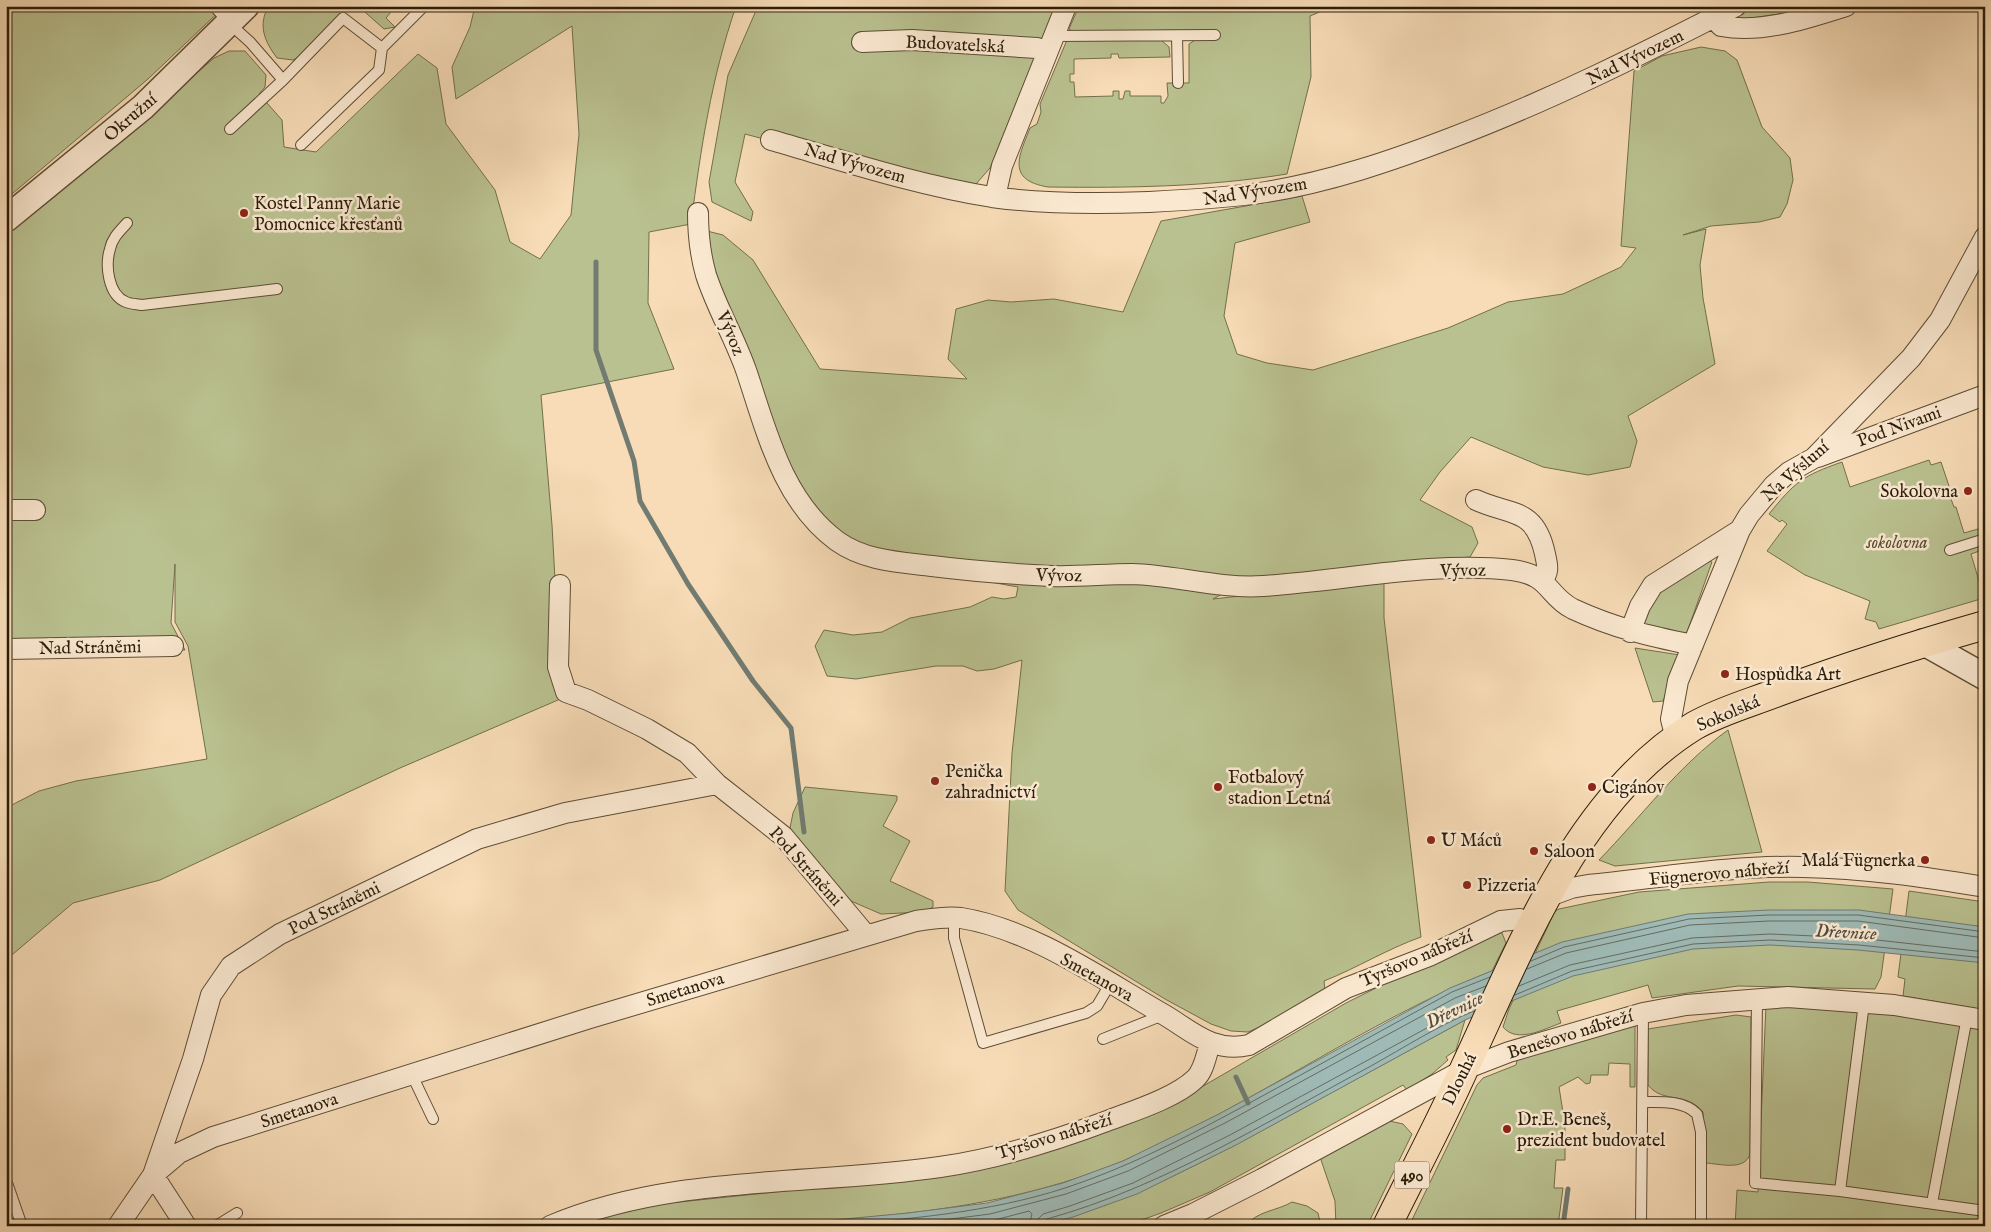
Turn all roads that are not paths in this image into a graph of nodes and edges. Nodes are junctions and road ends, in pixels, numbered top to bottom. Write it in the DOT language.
graph roads {
  1 [pos="246,6"];
  2 [pos="424,6"];
  3 [pos="1066,6"];
  4 [pos="1736,6"];
  5 [pos="1846,6"];
  6 [pos="222,15"];
  7 [pos="1714,18"];
  8 [pos="1216,35"];
  9 [pos="1178,36"];
  10 [pos="862,42"];
  11 [pos="1050,44"];
  12 [pos="382,48"];
  13 [pos="283,80"];
  14 [pos="1178,83"];
  15 [pos="230,129"];
  16 [pos="771,140"];
  17 [pos="301,145"];
  18 [pos="995,197"];
  19 [pos="698,213"];
  20 [pos="6,218"];
  21 [pos="127,222"];
  22 [pos="1985,237"];
  23 [pos="277,289"];
  24 [pos="1985,395"];
  25 [pos="1814,458"];
  26 [pos="1476,500"];
  27 [pos="6,510"];
  28 [pos="35,510"];
  29 [pos="1740,530"];
  30 [pos="1985,539"];
  31 [pos="1950,550"];
  32 [pos="1542,580"];
  33 [pos="560,585"];
  34 [pos="1985,625"];
  35 [pos="1630,632"];
  36 [pos="1923,642"];
  37 [pos="1693,645"];
  38 [pos="173,646"];
  39 [pos="6,649"];
  40 [pos="1985,677"];
  41 [pos="1676,739"];
  42 [pos="717,784"];
  43 [pos="1985,887"];
  44 [pos="1544,898"];
  45 [pos="954,918"];
  46 [pos="1530,927"];
  47 [pos="866,934"];
  48 [pos="1110,984"];
  49 [pos="1757,998"];
  50 [pos="1864,1003"];
  51 [pos="1643,1012"];
  52 [pos="1164,1015"];
  53 [pos="1976,1019"];
  54 [pos="1103,1040"];
  55 [pos="1210,1044"];
  56 [pos="1467,1063"];
  57 [pos="411,1073"];
  58 [pos="1643,1102"];
  59 [pos="433,1119"];
  60 [pos="153,1175"];
  61 [pos="6,1180"];
  62 [pos="1840,1191"];
  63 [pos="1932,1203"];
  64 [pos="1985,1211"];
  65 [pos="237,1213"];
  66 [pos="22,1226"];
  67 [pos="118,1226"];
  68 [pos="186,1226"];
  69 [pos="216,1226"];
  70 [pos="550,1226"];
  71 [pos="1164,1226"];
  72 [pos="1387,1226"];
  73 [pos="1641,1226"];
  74 [pos="1701,1226"];
  1 -- 6 [label="street, Okružní"];
  2 -- 12 [label="lane"];
  3 -- 11 [label="street"];
  4 -- 7 [label="street, Nad Vývozem"];
  5 -- 7 [label="street"];
  6 -- 13 [label="lane"];
  6 -- 20 [label="street, Okružní"];
  7 -- 18 [label="street, Nad Vývozem"];
  8 -- 9 [label="lane"];
  9 -- 11 [label="lane"];
  9 -- 14 [label="lane"];
  10 -- 11 [label="street, Budovatelská"];
  11 -- 18 [label="street"];
  12 -- 13 [label="lane"];
  12 -- 17 [label="lane"];
  13 -- 15 [label="lane"];
  16 -- 18 [label="street, Nad Vývozem"];
  19 -- 32 [label="street, Vývoz"];
  21 -- 23 [label="lane"];
  22 -- 25 [label="street, Na Výsluní"];
  24 -- 25 [label="street, Pod Nivami"];
  25 -- 29 [label="street, Na Výsluní"];
  26 -- 32 [label="street"];
  27 -- 28 [label="street"];
  29 -- 35 [label="street"];
  29 -- 37 [label="street, Na Výsluní"];
  30 -- 31 [label="lane"];
  32 -- 35 [label="street, Vývoz"];
  33 -- 42 [label="street, Pod Stráněmi"];
  34 -- 36 [label="main road, Sokolská / 490"];
  35 -- 37 [label="street, Vývoz"];
  36 -- 40 [label="street"];
  36 -- 41 [label="main road, Sokolská / 490"];
  37 -- 41 [label="street, Na Výsluní"];
  38 -- 39 [label="street, Nad Stráněmi"];
  41 -- 44 [label="main road, Sokolská / 490"];
  42 -- 47 [label="street, Pod Stráněmi"];
  42 -- 60 [label="street, Pod Stráněmi"];
  43 -- 44 [label="street, Fügnerovo nábřeží"];
  44 -- 46 [label="main road, Sokolská / 490"];
  45 -- 47 [label="street, Smetanova"];
  45 -- 48 [label="street, Smetanova"];
  45 -- 48 [label="lane"];
  46 -- 55 [label="street, Tyršovo nábřeží"];
  46 -- 56 [label="main road, Dlouhá / 490"];
  47 -- 57 [label="street, Smetanova"];
  48 -- 52 [label="street, Smetanova"];
  49 -- 50 [label="street, Benešovo nábřeží"];
  49 -- 51 [label="street, Benešovo nábřeží"];
  49 -- 62 [label="lane"];
  50 -- 53 [label="street, Benešovo nábřeží"];
  50 -- 62 [label="lane"];
  51 -- 56 [label="street, Benešovo nábřeží"];
  51 -- 58 [label="lane"];
  52 -- 54 [label="lane"];
  52 -- 55 [label="street, Smetanova"];
  53 -- 63 [label="lane"];
  55 -- 70 [label="street, Tyršovo nábřeží"];
  56 -- 71 [label="street, Benešovo nábřeží"];
  56 -- 72 [label="main road, Dlouhá / 490"];
  57 -- 59 [label="lane"];
  57 -- 60 [label="street, Smetanova"];
  58 -- 73 [label="lane"];
  58 -- 74 [label="lane"];
  60 -- 67 [label="street, Pod Stráněmi"];
  60 -- 68 [label="street"];
  61 -- 66 [label="lane"];
  62 -- 63 [label="lane"];
  63 -- 64 [label="lane"];
  65 -- 69 [label="lane"];
}
